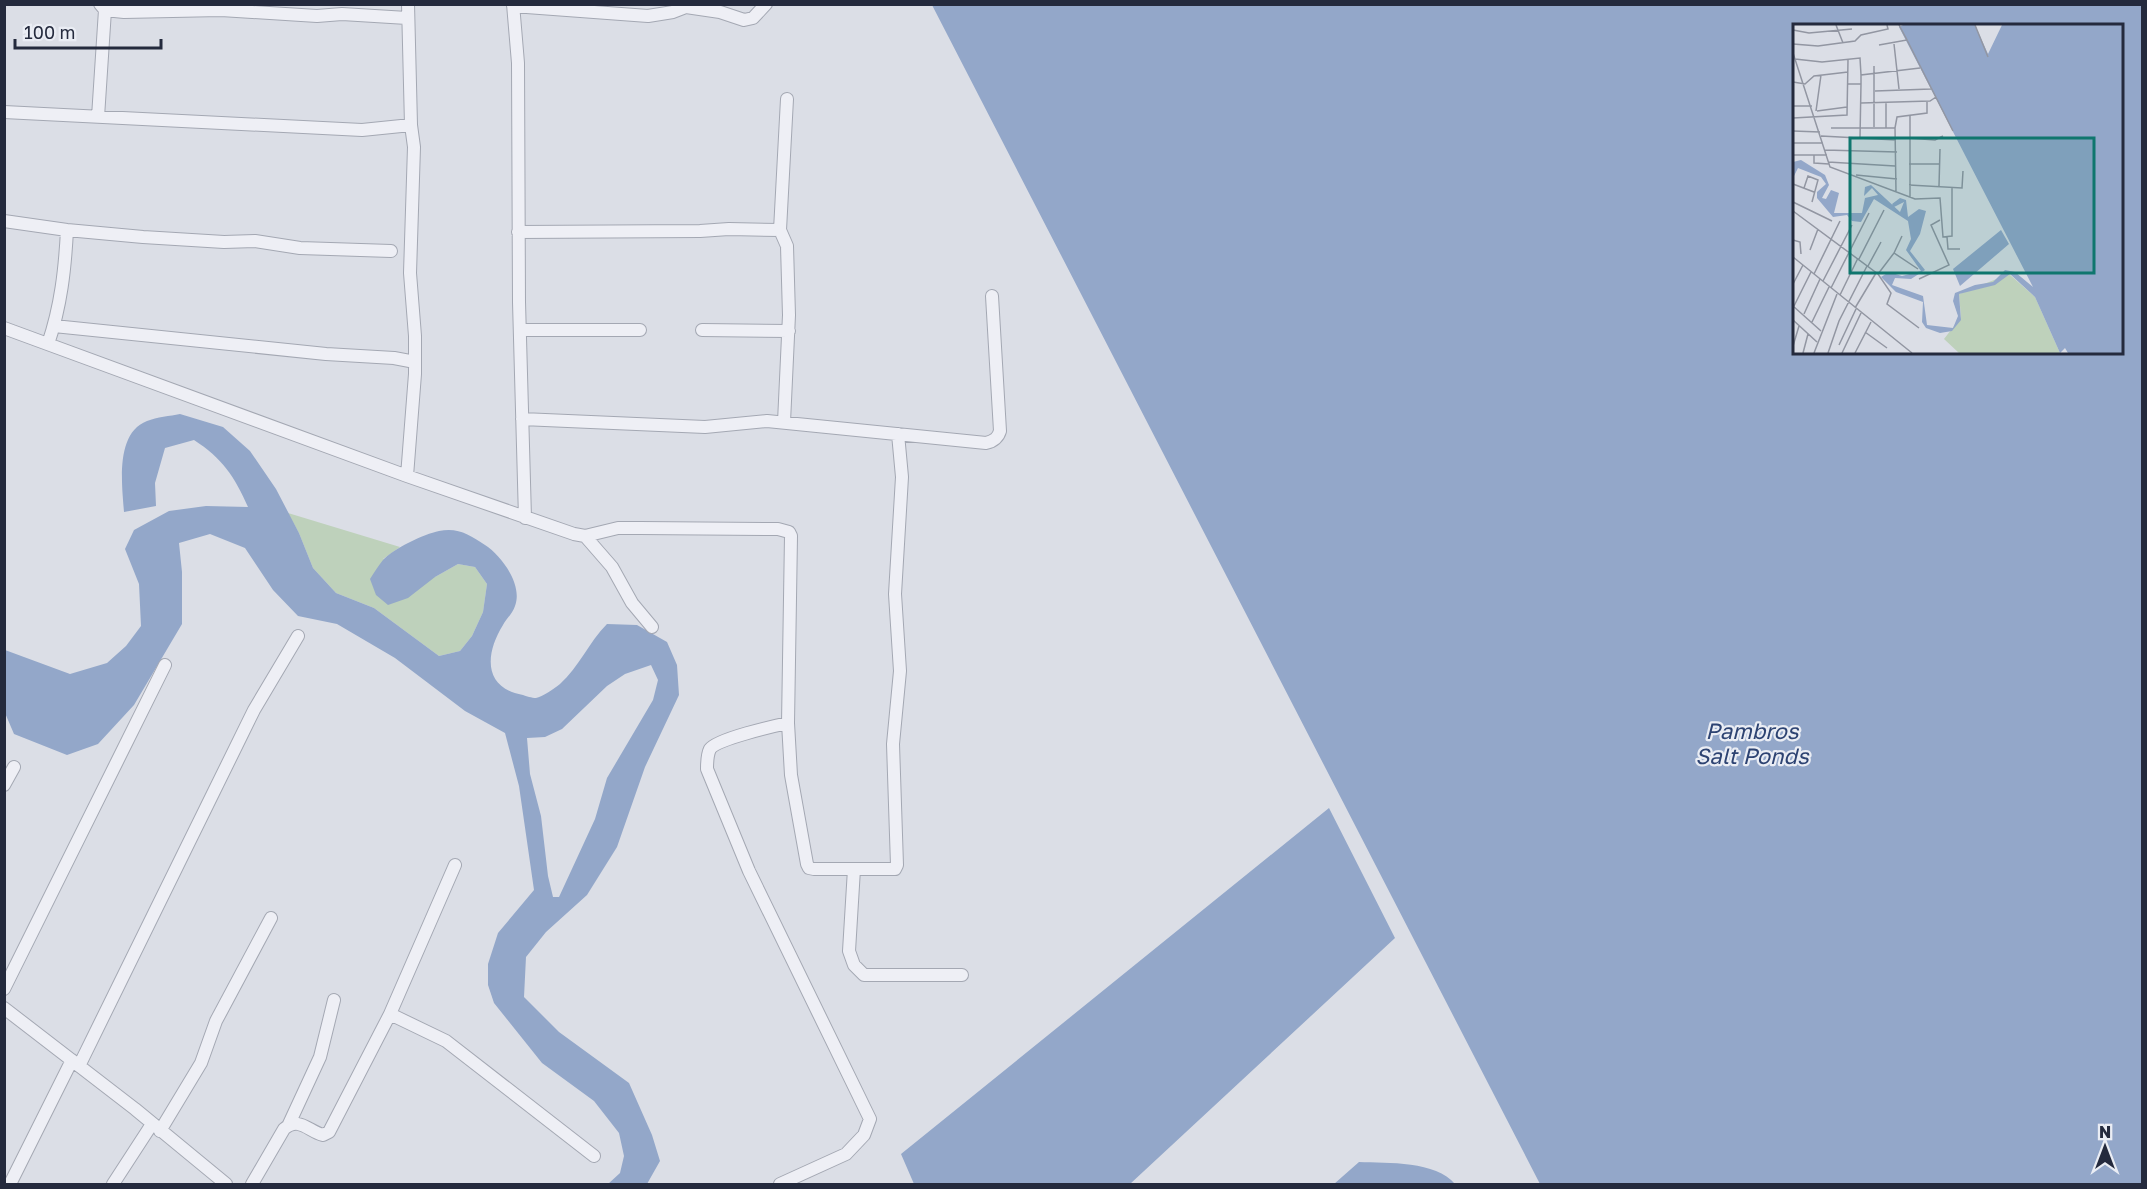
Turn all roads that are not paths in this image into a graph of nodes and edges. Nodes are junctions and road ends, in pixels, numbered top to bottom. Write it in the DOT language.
graph roads {
  1 [pos="408,4"];
  2 [pos="766,4"];
  3 [pos="513,5"];
  4 [pos="103,7"];
  5 [pos="407,18"];
  6 [pos="787,99"];
  7 [pos="4,112"];
  8 [pos="98,117"];
  9 [pos="411,125"];
  10 [pos="4,221"];
  11 [pos="67,230"];
  12 [pos="780,230"];
  13 [pos="518,232"];
  14 [pos="391,251"];
  15 [pos="992,296"];
  16 [pos="54,326"];
  17 [pos="4,327"];
  18 [pos="520,330"];
  19 [pos="640,330"];
  20 [pos="702,330"];
  21 [pos="789,331"];
  22 [pos="48,344"];
  23 [pos="414,362"];
  24 [pos="522,419"];
  25 [pos="784,422"];
  26 [pos="898,434"];
  27 [pos="407,476"];
  28 [pos="525,518"];
  29 [pos="585,536"];
  30 [pos="652,627"];
  31 [pos="298,636"];
  32 [pos="165,665"];
  33 [pos="788,723"];
  34 [pos="15,767"];
  35 [pos="4,785"];
  36 [pos="454,865"];
  37 [pos="854,869"];
  38 [pos="271,918"];
  39 [pos="962,975"];
  40 [pos="4,989"];
  41 [pos="334,1000"];
  42 [pos="4,1008"];
  43 [pos="390,1014"];
  44 [pos="75,1063"];
  45 [pos="289,1124"];
  46 [pos="156,1128"];
  47 [pos="594,1156"];
  48 [pos="10,1185"];
  49 [pos="113,1185"];
  50 [pos="226,1185"];
  51 [pos="252,1185"];
  52 [pos="780,1185"];
  1 -- 5 [label="street"];
  2 -- 3 [label="street"];
  3 -- 13 [label="street"];
  4 -- 5 [label="street"];
  4 -- 8 [label="street"];
  5 -- 9 [label="street"];
  6 -- 12 [label="street"];
  7 -- 8 [label="street"];
  8 -- 9 [label="street"];
  9 -- 23 [label="street"];
  10 -- 11 [label="street"];
  11 -- 14 [label="street"];
  11 -- 16 [label="street"];
  12 -- 13 [label="street"];
  12 -- 21 [label="street"];
  13 -- 18 [label="street"];
  15 -- 26 [label="street"];
  16 -- 22 [label="street"];
  16 -- 23 [label="street"];
  17 -- 22 [label="street"];
  18 -- 19 [label="street"];
  18 -- 24 [label="street"];
  20 -- 21 [label="street"];
  21 -- 25 [label="street"];
  22 -- 27 [label="street"];
  23 -- 27 [label="street"];
  24 -- 25 [label="street"];
  24 -- 28 [label="street"];
  25 -- 26 [label="street"];
  26 -- 37 [label="street"];
  27 -- 28 [label="street"];
  28 -- 29 [label="street"];
  29 -- 30 [label="street"];
  29 -- 33 [label="street"];
  31 -- 44 [label="street"];
  32 -- 40 [label="street"];
  33 -- 37 [label="street"];
  33 -- 52 [label="street"];
  34 -- 35 [label="street"];
  36 -- 43 [label="street"];
  37 -- 39 [label="street"];
  38 -- 46 [label="street"];
  41 -- 45 [label="street"];
  42 -- 44 [label="street"];
  43 -- 45 [label="street"];
  43 -- 47 [label="street"];
  44 -- 46 [label="street"];
  44 -- 48 [label="street"];
  45 -- 51 [label="street"];
  46 -- 49 [label="street"];
  46 -- 50 [label="street"];
}
